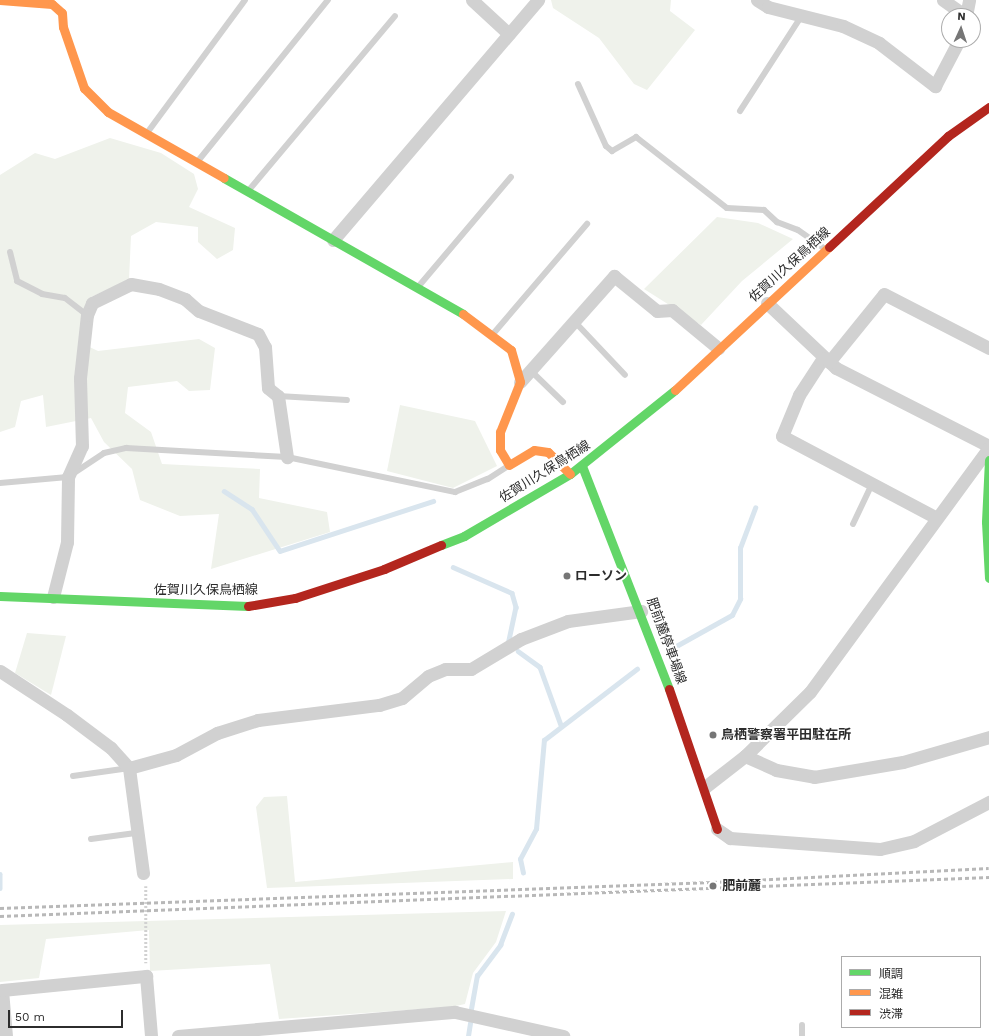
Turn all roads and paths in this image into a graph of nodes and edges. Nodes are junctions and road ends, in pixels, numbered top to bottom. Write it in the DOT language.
graph roads {
  1 [pos="0,0"];
  2 [pos="245,0"];
  3 [pos="328,0"];
  4 [pos="472,0"];
  5 [pos="538,0"];
  6 [pos="757,0"];
  7 [pos="943,0"];
  8 [pos="954,8"];
  9 [pos="803,13"];
  10 [pos="395,16"];
  11 [pos="509,34"];
  12 [pos="955,48"];
  13 [pos="578,84"];
  14 [pos="989,107"];
  15 [pos="740,111"];
  16 [pos="146,134"];
  17 [pos="197,163"];
  18 [pos="511,177"];
  19 [pos="248,191"];
  20 [pos="587,224"];
  21 [pos="334,240"];
  22 [pos="826,250"];
  23 [pos="10,252"];
  24 [pos="417,288"];
  25 [pos="767,303"];
  26 [pos="87,315"];
  27 [pos="574,321"];
  28 [pos="492,335"];
  29 [pos="718,348"];
  30 [pos="989,348"];
  31 [pos="826,360"];
  32 [pos="530,370"];
  33 [pos="625,375"];
  34 [pos="520,382"];
  35 [pos="278,396"];
  36 [pos="347,400"];
  37 [pos="563,402"];
  38 [pos="989,446"];
  39 [pos="288,457"];
  40 [pos="989,460"];
  41 [pos="509,465"];
  42 [pos="582,466"];
  43 [pos="570,474"];
  44 [pos="68,477"];
  45 [pos="0,482"];
  46 [pos="872,484"];
  47 [pos="935,517"];
  48 [pos="853,524"];
  49 [pos="989,578"];
  50 [pos="0,596"];
  51 [pos="52,597"];
  52 [pos="641,611"];
  53 [pos="0,671"];
  54 [pos="989,737"];
  55 [pos="745,756"];
  56 [pos="129,768"];
  57 [pos="73,776"];
  58 [pos="705,787"];
  59 [pos="989,802"];
  60 [pos="717,829"];
  61 [pos="136,833"];
  62 [pos="91,839"];
  63 [pos="143,873"];
  64 [pos="146,976"];
  65 [pos="1,990"];
  66 [pos="802,1025"];
  67 [pos="253,1034"];
  68 [pos="6,1036"];
  69 [pos="151,1036"];
  70 [pos="178,1036"];
  71 [pos="563,1036"];
  72 [pos="802,1036"];
  1 -- 16 [label="main road"];
  2 -- 16 [label="lane"];
  3 -- 17 [label="lane"];
  4 -- 11 [label="street"];
  5 -- 11 [label="street"];
  6 -- 9 [label="street"];
  7 -- 8 [label="street"];
  9 -- 12 [label="street"];
  9 -- 15 [label="lane"];
  10 -- 19 [label="lane"];
  11 -- 21 [label="street"];
  13 -- 22 [label="lane"];
  14 -- 22 [label="main road, 佐賀川久保鳥栖線"];
  16 -- 17 [label="main road"];
  17 -- 19 [label="main road"];
  18 -- 24 [label="lane"];
  19 -- 21 [label="main road"];
  20 -- 28 [label="lane"];
  21 -- 24 [label="main road"];
  22 -- 25 [label="main road, 佐賀川久保鳥栖線"];
  23 -- 26 [label="lane"];
  24 -- 28 [label="main road"];
  25 -- 29 [label="main road, 佐賀川久保鳥栖線"];
  25 -- 31 [label="street"];
  26 -- 35 [label="street"];
  26 -- 44 [label="street"];
  27 -- 29 [label="street"];
  27 -- 32 [label="street"];
  27 -- 33 [label="lane"];
  28 -- 34 [label="main road"];
  29 -- 42 [label="main road, 佐賀川久保鳥栖線"];
  30 -- 31 [label="street"];
  31 -- 38 [label="street"];
  31 -- 46 [label="street"];
  32 -- 34 [label="street"];
  32 -- 37 [label="lane"];
  34 -- 41 [label="main road"];
  35 -- 36 [label="lane"];
  35 -- 39 [label="street"];
  38 -- 47 [label="street"];
  39 -- 41 [label="lane"];
  39 -- 44 [label="lane"];
  40 -- 49 [label="main road"];
  41 -- 43 [label="main road"];
  42 -- 43 [label="main road, 佐賀川久保鳥栖線"];
  42 -- 52 [label="main road, 肥前麓停車場線"];
  43 -- 51 [label="main road, 佐賀川久保鳥栖線"];
  44 -- 45 [label="lane"];
  44 -- 51 [label="street"];
  46 -- 47 [label="street"];
  46 -- 48 [label="lane"];
  47 -- 55 [label="street"];
  50 -- 51 [label="main road, 佐賀川久保鳥栖線"];
  52 -- 56 [label="street"];
  52 -- 58 [label="main road, 肥前麓停車場線"];
  53 -- 56 [label="street"];
  54 -- 55 [label="street"];
  55 -- 58 [label="street"];
  56 -- 57 [label="lane"];
  56 -- 61 [label="street"];
  58 -- 60 [label="main road, 肥前麓停車場線"];
  59 -- 60 [label="street"];
  61 -- 62 [label="lane"];
  61 -- 63 [label="street"];
  63 -- 64 [label="path"];
  64 -- 65 [label="street"];
  64 -- 69 [label="street"];
  65 -- 68 [label="street"];
  66 -- 72 [label="lane"];
  67 -- 70 [label="street"];
  67 -- 71 [label="street"];
}
